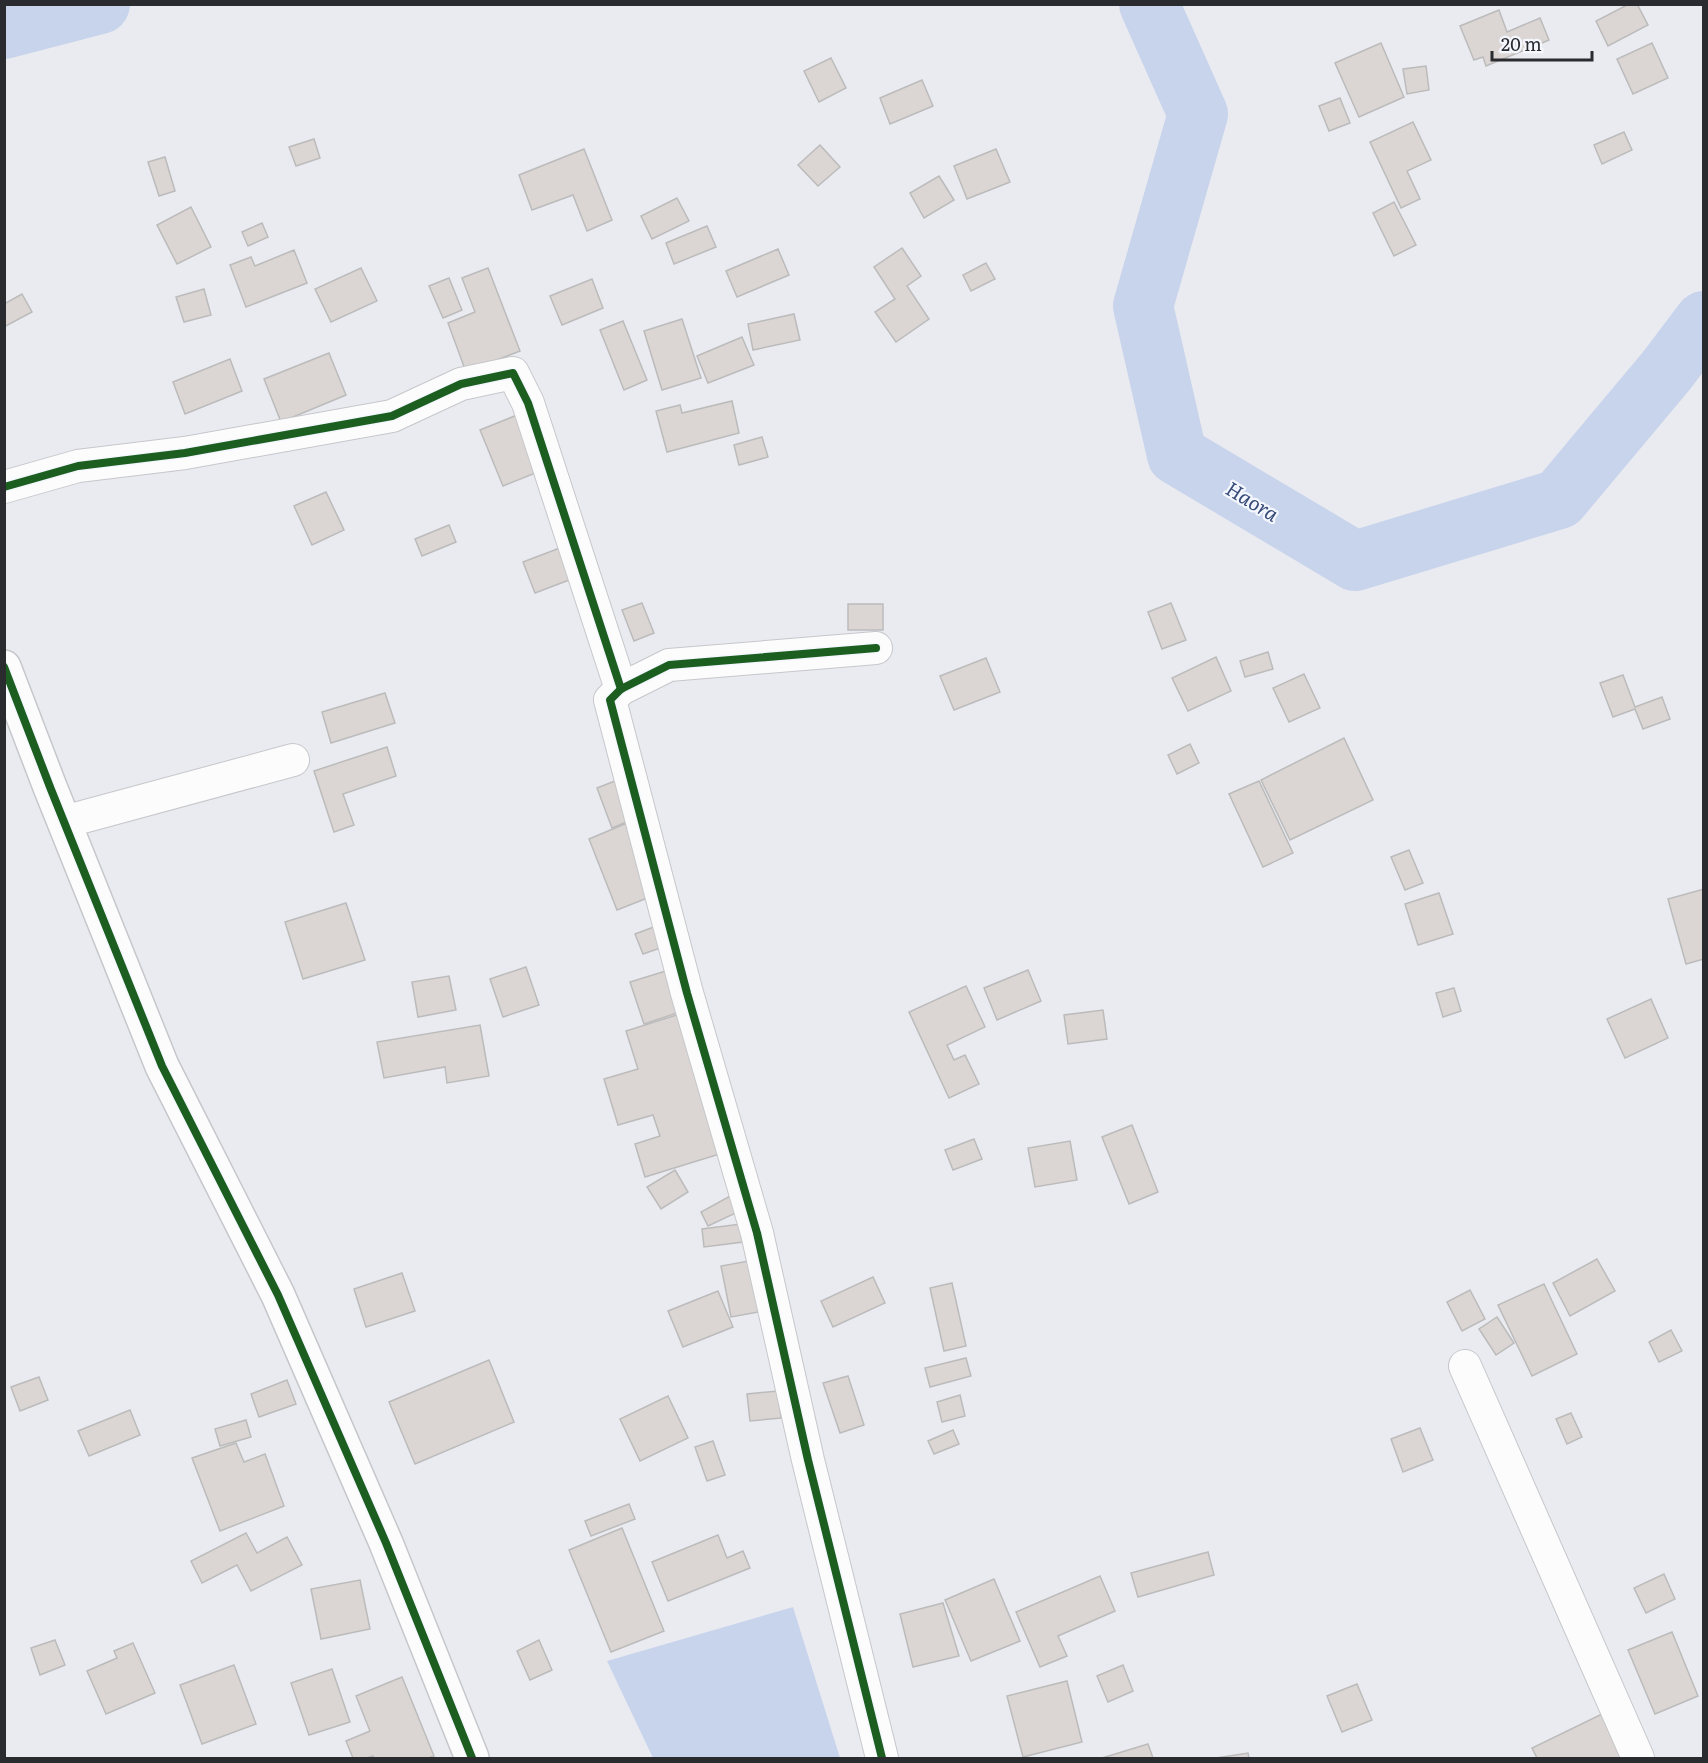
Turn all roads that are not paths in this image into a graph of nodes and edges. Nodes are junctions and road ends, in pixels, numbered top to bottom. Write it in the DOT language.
graph roads {
  1 [pos="4,487"];
  2 [pos="876,648"];
  3 [pos="4,667"];
  4 [pos="621,689"];
  5 [pos="292,760"];
  6 [pos="64,822"];
  7 [pos="1465,1366"];
  8 [pos="472,1758"];
  9 [pos="882,1758"];
  10 [pos="1638,1758"];
  1 -- 4 [label="street"];
  2 -- 4 [label="street"];
  3 -- 6 [label="street"];
  4 -- 9 [label="street"];
  5 -- 6 [label="street"];
  6 -- 8 [label="street"];
  7 -- 10 [label="street"];
}
